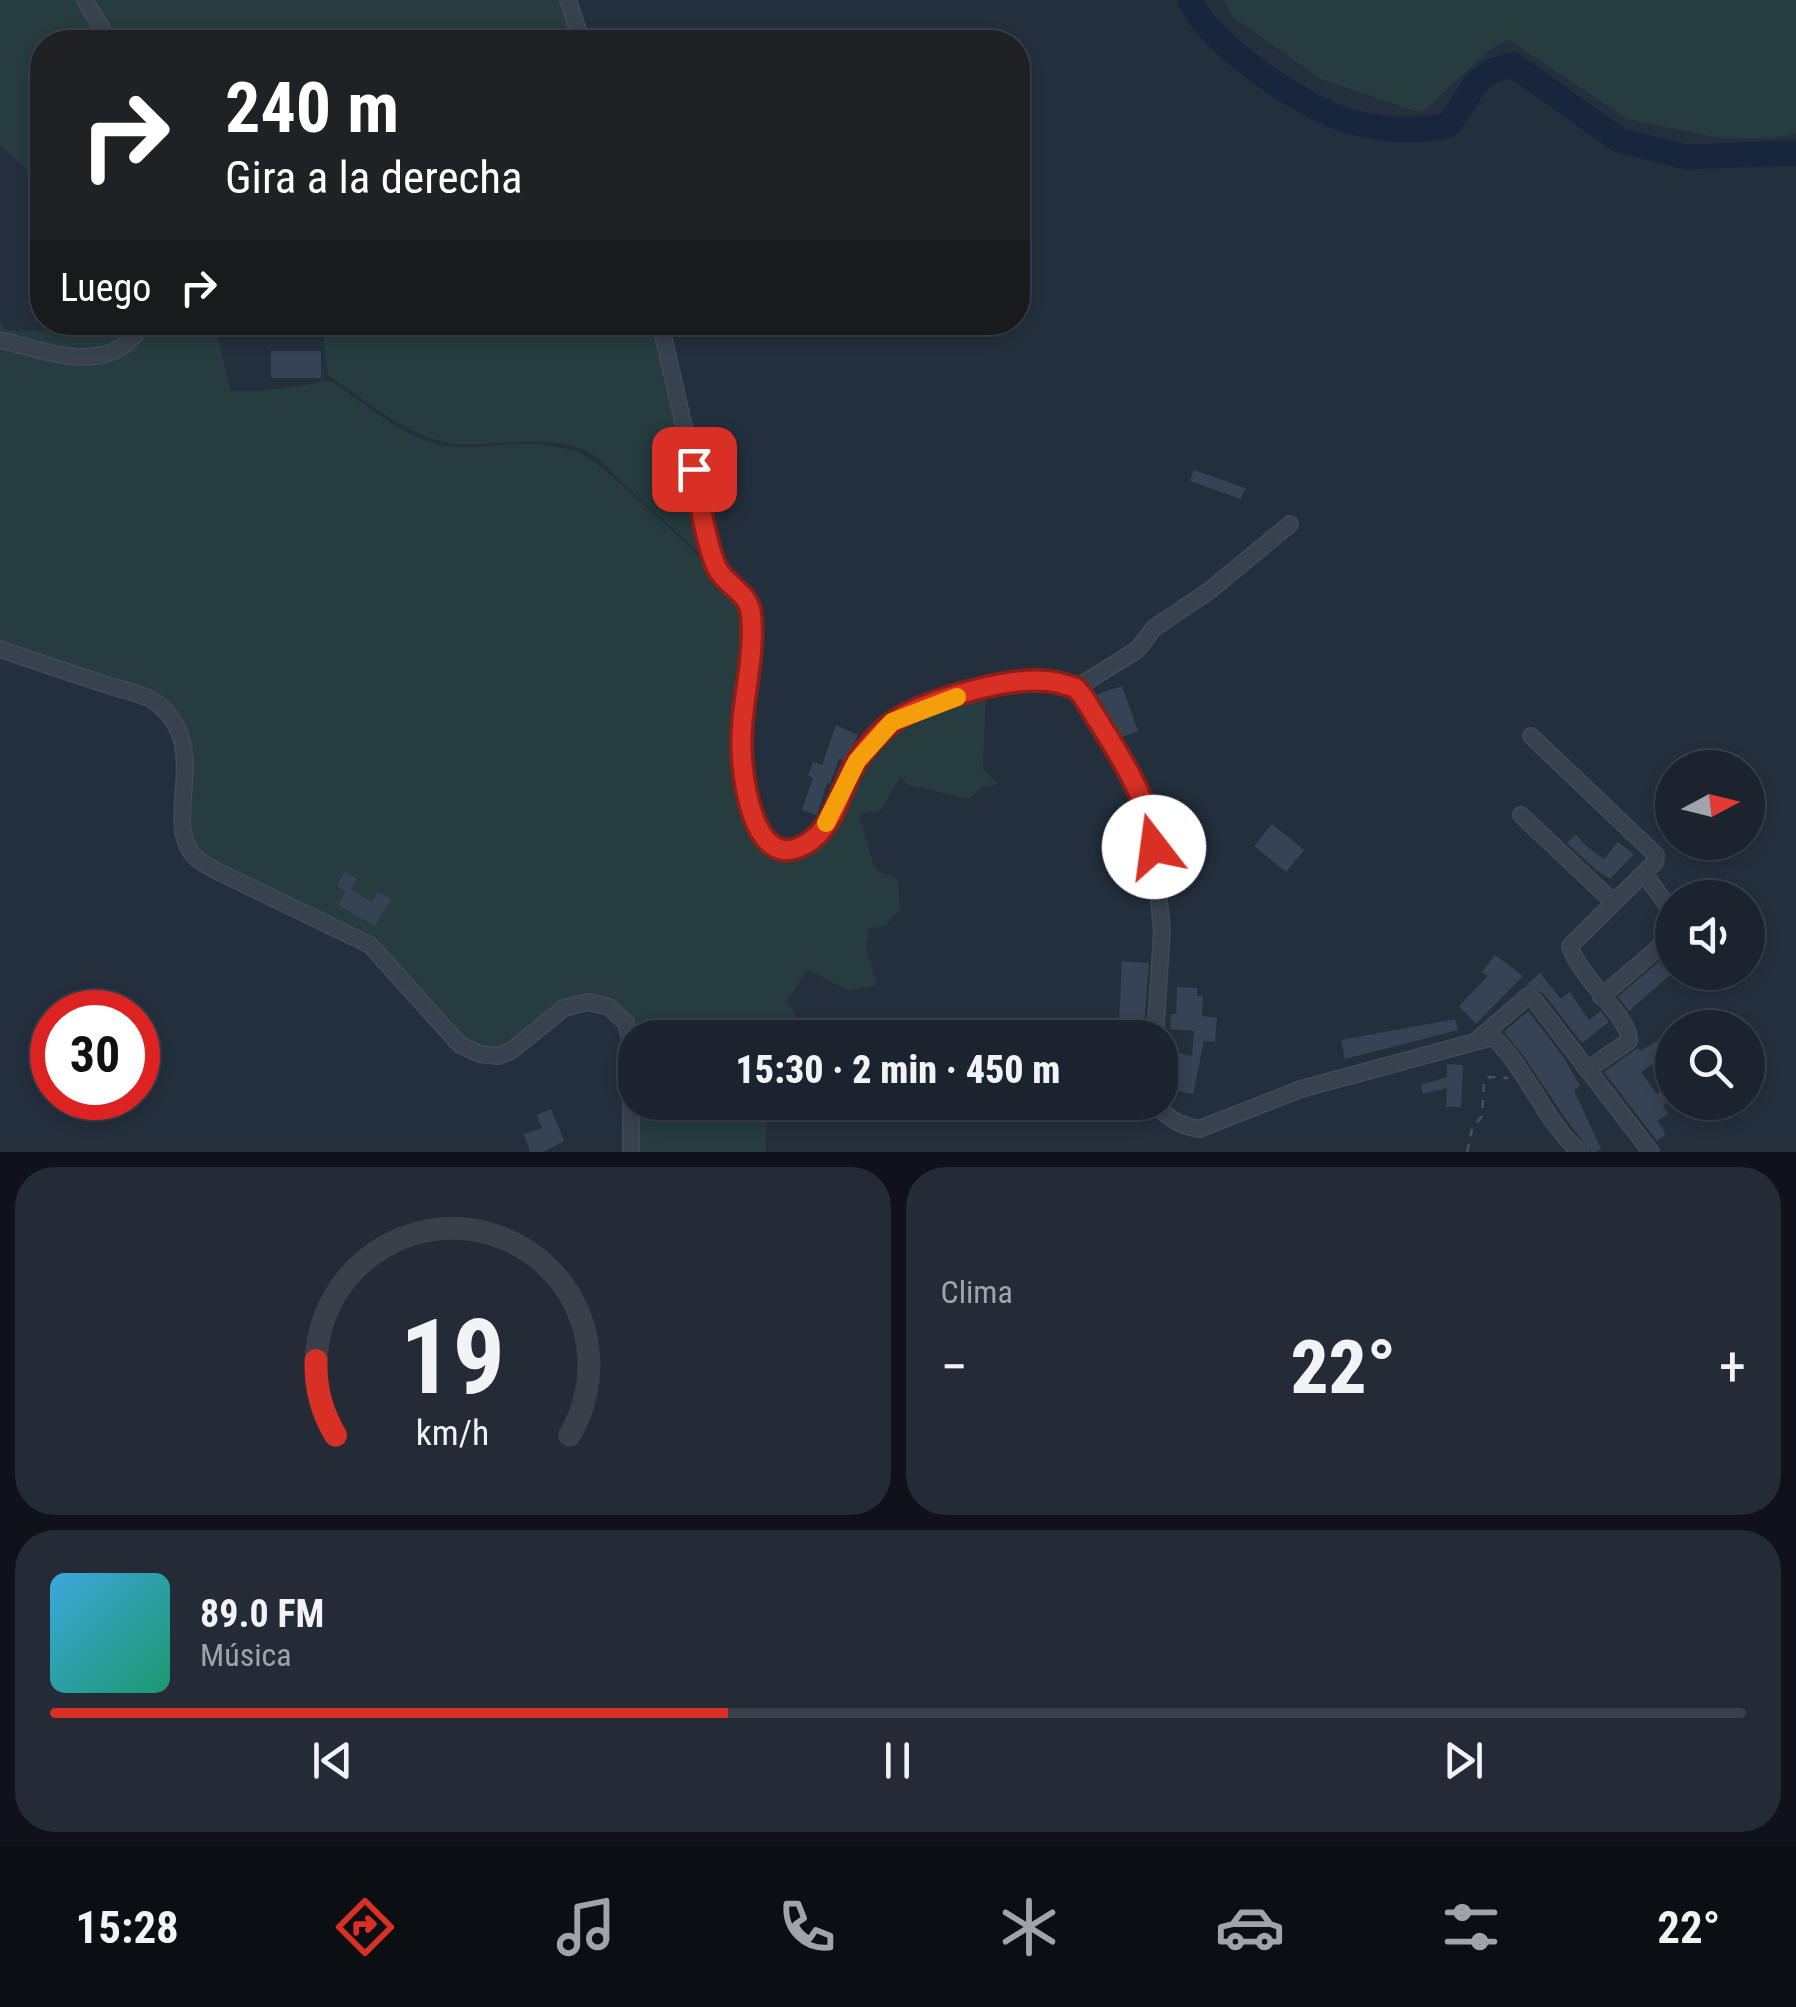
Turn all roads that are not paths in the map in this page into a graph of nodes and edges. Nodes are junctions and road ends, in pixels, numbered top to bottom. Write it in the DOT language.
graph roads {
  1 [pos="85,0"];
  2 [pos="568,0"];
  3 [pos="102,30"];
  4 [pos="578,30"];
  5 [pos="137,335"];
  6 [pos="663,335"];
  7 [pos="0,340"];
  8 [pos="1290,524"];
  9 [pos="0,649"];
  10 [pos="1076,688"];
  11 [pos="1532,736"];
  12 [pos="1522,816"];
  13 [pos="1644,873"];
  14 [pos="1655,888"];
  15 [pos="1612,901"];
  16 [pos="1655,951"];
  17 [pos="1601,997"];
  18 [pos="1157,1020"];
  19 [pos="1478,1040"];
  20 [pos="1587,1070"];
  21 [pos="1171,1120"];
  22 [pos="631,1152"];
  23 [pos="1580,1152"];
  24 [pos="1652,1152"];
  1 -- 3 [label="street"];
  2 -- 4 [label="street"];
  5 -- 7 [label="street"];
  6 -- 10 [label="street"];
  8 -- 10 [label="street"];
  9 -- 22 [label="street"];
  10 -- 18 [label="street"];
  11 -- 13 [label="street"];
  12 -- 15 [label="street"];
  13 -- 14 [label="street"];
  13 -- 15 [label="street"];
  15 -- 17 [label="street"];
  16 -- 17 [label="street"];
  17 -- 20 [label="street"];
  19 -- 20 [label="street"];
  19 -- 21 [label="street"];
  19 -- 23 [label="street"];
  20 -- 24 [label="street"];
}
